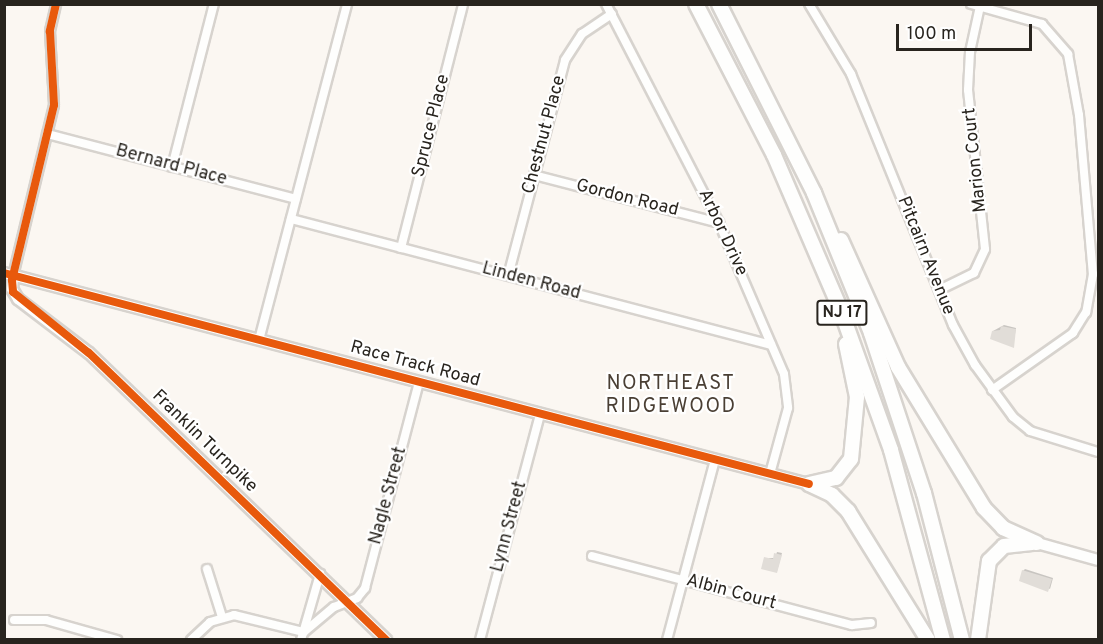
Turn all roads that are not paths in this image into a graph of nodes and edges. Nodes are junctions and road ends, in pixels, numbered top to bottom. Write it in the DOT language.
graph roads {
  1 [pos="56,4"];
  2 [pos="214,4"];
  3 [pos="347,4"];
  4 [pos="463,4"];
  5 [pos="606,4"];
  6 [pos="696,4"];
  7 [pos="719,4"];
  8 [pos="809,4"];
  9 [pos="976,5"];
  10 [pos="612,14"];
  11 [pos="47,134"];
  12 [pos="172,167"];
  13 [pos="534,175"];
  14 [pos="814,193"];
  15 [pos="296,199"];
  16 [pos="291,219"];
  17 [pos="719,223"];
  18 [pos="401,248"];
  19 [pos="9,275"];
  20 [pos="508,276"];
  21 [pos="939,290"];
  22 [pos="834,292"];
  23 [pos="259,340"];
  24 [pos="771,345"];
  25 [pos="419,382"];
  26 [pos="992,390"];
  27 [pos="540,414"];
  28 [pos="1098,452"];
  29 [pos="715,459"];
  30 [pos="770,474"];
  31 [pos="809,484"];
  32 [pos="1037,543"];
  33 [pos="592,556"];
  34 [pos="1098,560"];
  35 [pos="207,569"];
  36 [pos="320,574"];
  37 [pos="683,580"];
  38 [pos="347,601"];
  39 [pos="222,617"];
  40 [pos="14,620"];
  41 [pos="871,623"];
  42 [pos="303,636"];
  43 [pos="117,639"];
  44 [pos="191,639"];
  45 [pos="386,639"];
  46 [pos="480,639"];
  47 [pos="667,639"];
  48 [pos="928,639"];
  49 [pos="943,639"];
  50 [pos="962,639"];
  51 [pos="978,639"];
  1 -- 11 [label="street"];
  2 -- 12 [label="street"];
  3 -- 15 [label="street"];
  4 -- 18 [label="street, Spruce Place"];
  5 -- 10 [label="street, Arbor Drive"];
  6 -- 22 [label="highway, NJ 17"];
  7 -- 14 [label="highway, NJ 17"];
  8 -- 21 [label="street, Pitcairn Avenue"];
  9 -- 21 [label="street, Marion Court"];
  9 -- 26 [label="street"];
  10 -- 13 [label="street, Chestnut Place"];
  10 -- 17 [label="street, Arbor Drive"];
  11 -- 12 [label="street, Bernard Place"];
  11 -- 19 [label="street"];
  12 -- 15 [label="street, Bernard Place"];
  13 -- 17 [label="street, Gordon Road"];
  13 -- 20 [label="street, Chestnut Place"];
  14 -- 32 [label="highway"];
  14 -- 50 [label="highway, NJ 17"];
  15 -- 16 [label="street"];
  16 -- 18 [label="street, Linden Road"];
  16 -- 23 [label="street"];
  17 -- 24 [label="street, Arbor Drive"];
  18 -- 20 [label="street, Linden Road"];
  19 -- 23 [label="street, Race Track Road"];
  19 -- 36 [label="street, Franklin Turnpike"];
  20 -- 24 [label="street, Linden Road"];
  21 -- 26 [label="street, Pitcairn Avenue"];
  22 -- 31 [label="highway"];
  22 -- 49 [label="highway, NJ 17"];
  23 -- 25 [label="street, Race Track Road"];
  24 -- 30 [label="street, Arbor Drive"];
  25 -- 27 [label="street, Race Track Road"];
  25 -- 38 [label="street, Nagle Street"];
  26 -- 28 [label="street, Pitcairn Avenue"];
  27 -- 29 [label="street, Race Track Road"];
  27 -- 46 [label="street, Lynn Street"];
  29 -- 30 [label="street, Race Track Road"];
  29 -- 37 [label="street"];
  30 -- 31 [label="street, Race Track Road"];
  31 -- 48 [label="highway"];
  32 -- 34 [label="street"];
  32 -- 51 [label="highway"];
  33 -- 37 [label="street, Albin Court"];
  35 -- 39 [label="street"];
  36 -- 38 [label="street, Franklin Turnpike"];
  36 -- 42 [label="street"];
  37 -- 41 [label="street, Albin Court"];
  37 -- 47 [label="street"];
  38 -- 42 [label="street, Nagle Street"];
  38 -- 45 [label="street, Franklin Turnpike"];
  39 -- 42 [label="street"];
  39 -- 44 [label="street"];
  40 -- 43 [label="street"];
}
